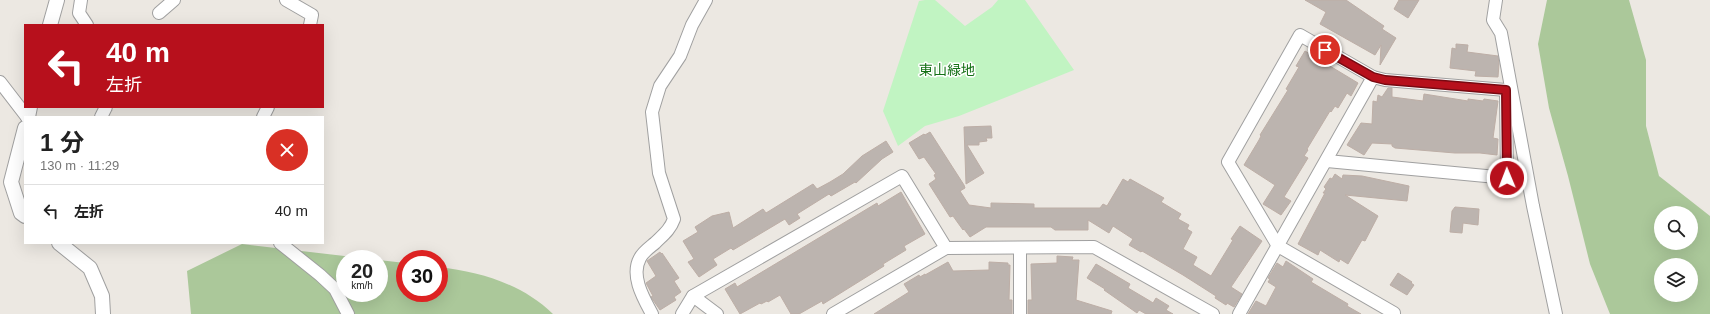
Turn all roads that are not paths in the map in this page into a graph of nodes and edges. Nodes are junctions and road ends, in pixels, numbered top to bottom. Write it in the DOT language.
graph roads {
  1 [pos="56,0"];
  2 [pos="80,0"];
  3 [pos="174,0"];
  4 [pos="286,0"];
  5 [pos="706,0"];
  6 [pos="1496,0"];
  7 [pos="159,13"];
  8 [pos="50,24"];
  9 [pos="86,24"];
  10 [pos="310,24"];
  11 [pos="1373,77"];
  12 [pos="0,82"];
  13 [pos="27,116"];
  14 [pos="24,132"];
  15 [pos="1327,161"];
  16 [pos="24,215"];
  17 [pos="59,244"];
  18 [pos="281,244"];
  19 [pos="1278,246"];
  20 [pos="946,248"];
  21 [pos="1020,249"];
  22 [pos="693,296"];
  23 [pos="103,314"];
  24 [pos="348,314"];
  25 [pos="652,314"];
  26 [pos="682,314"];
  27 [pos="717,314"];
  28 [pos="833,314"];
  29 [pos="1020,314"];
  30 [pos="1213,314"];
  31 [pos="1239,314"];
  32 [pos="1394,314"];
  33 [pos="1556,314"];
  1 -- 8 [label="street"];
  2 -- 9 [label="street"];
  3 -- 7 [label="street"];
  4 -- 10 [label="street"];
  5 -- 25 [label="street"];
  6 -- 33 [label="street"];
  11 -- 15 [label="street"];
  11 -- 15 [label="street"];
  11 -- 19 [label="street"];
  12 -- 13 [label="street"];
  14 -- 16 [label="street"];
  15 -- 19 [label="street"];
  17 -- 23 [label="street"];
  18 -- 24 [label="street"];
  19 -- 31 [label="street"];
  19 -- 32 [label="street"];
  20 -- 21 [label="street"];
  20 -- 22 [label="street"];
  20 -- 28 [label="street"];
  21 -- 29 [label="street"];
  21 -- 30 [label="street"];
  22 -- 26 [label="street"];
  22 -- 27 [label="street"];
}
